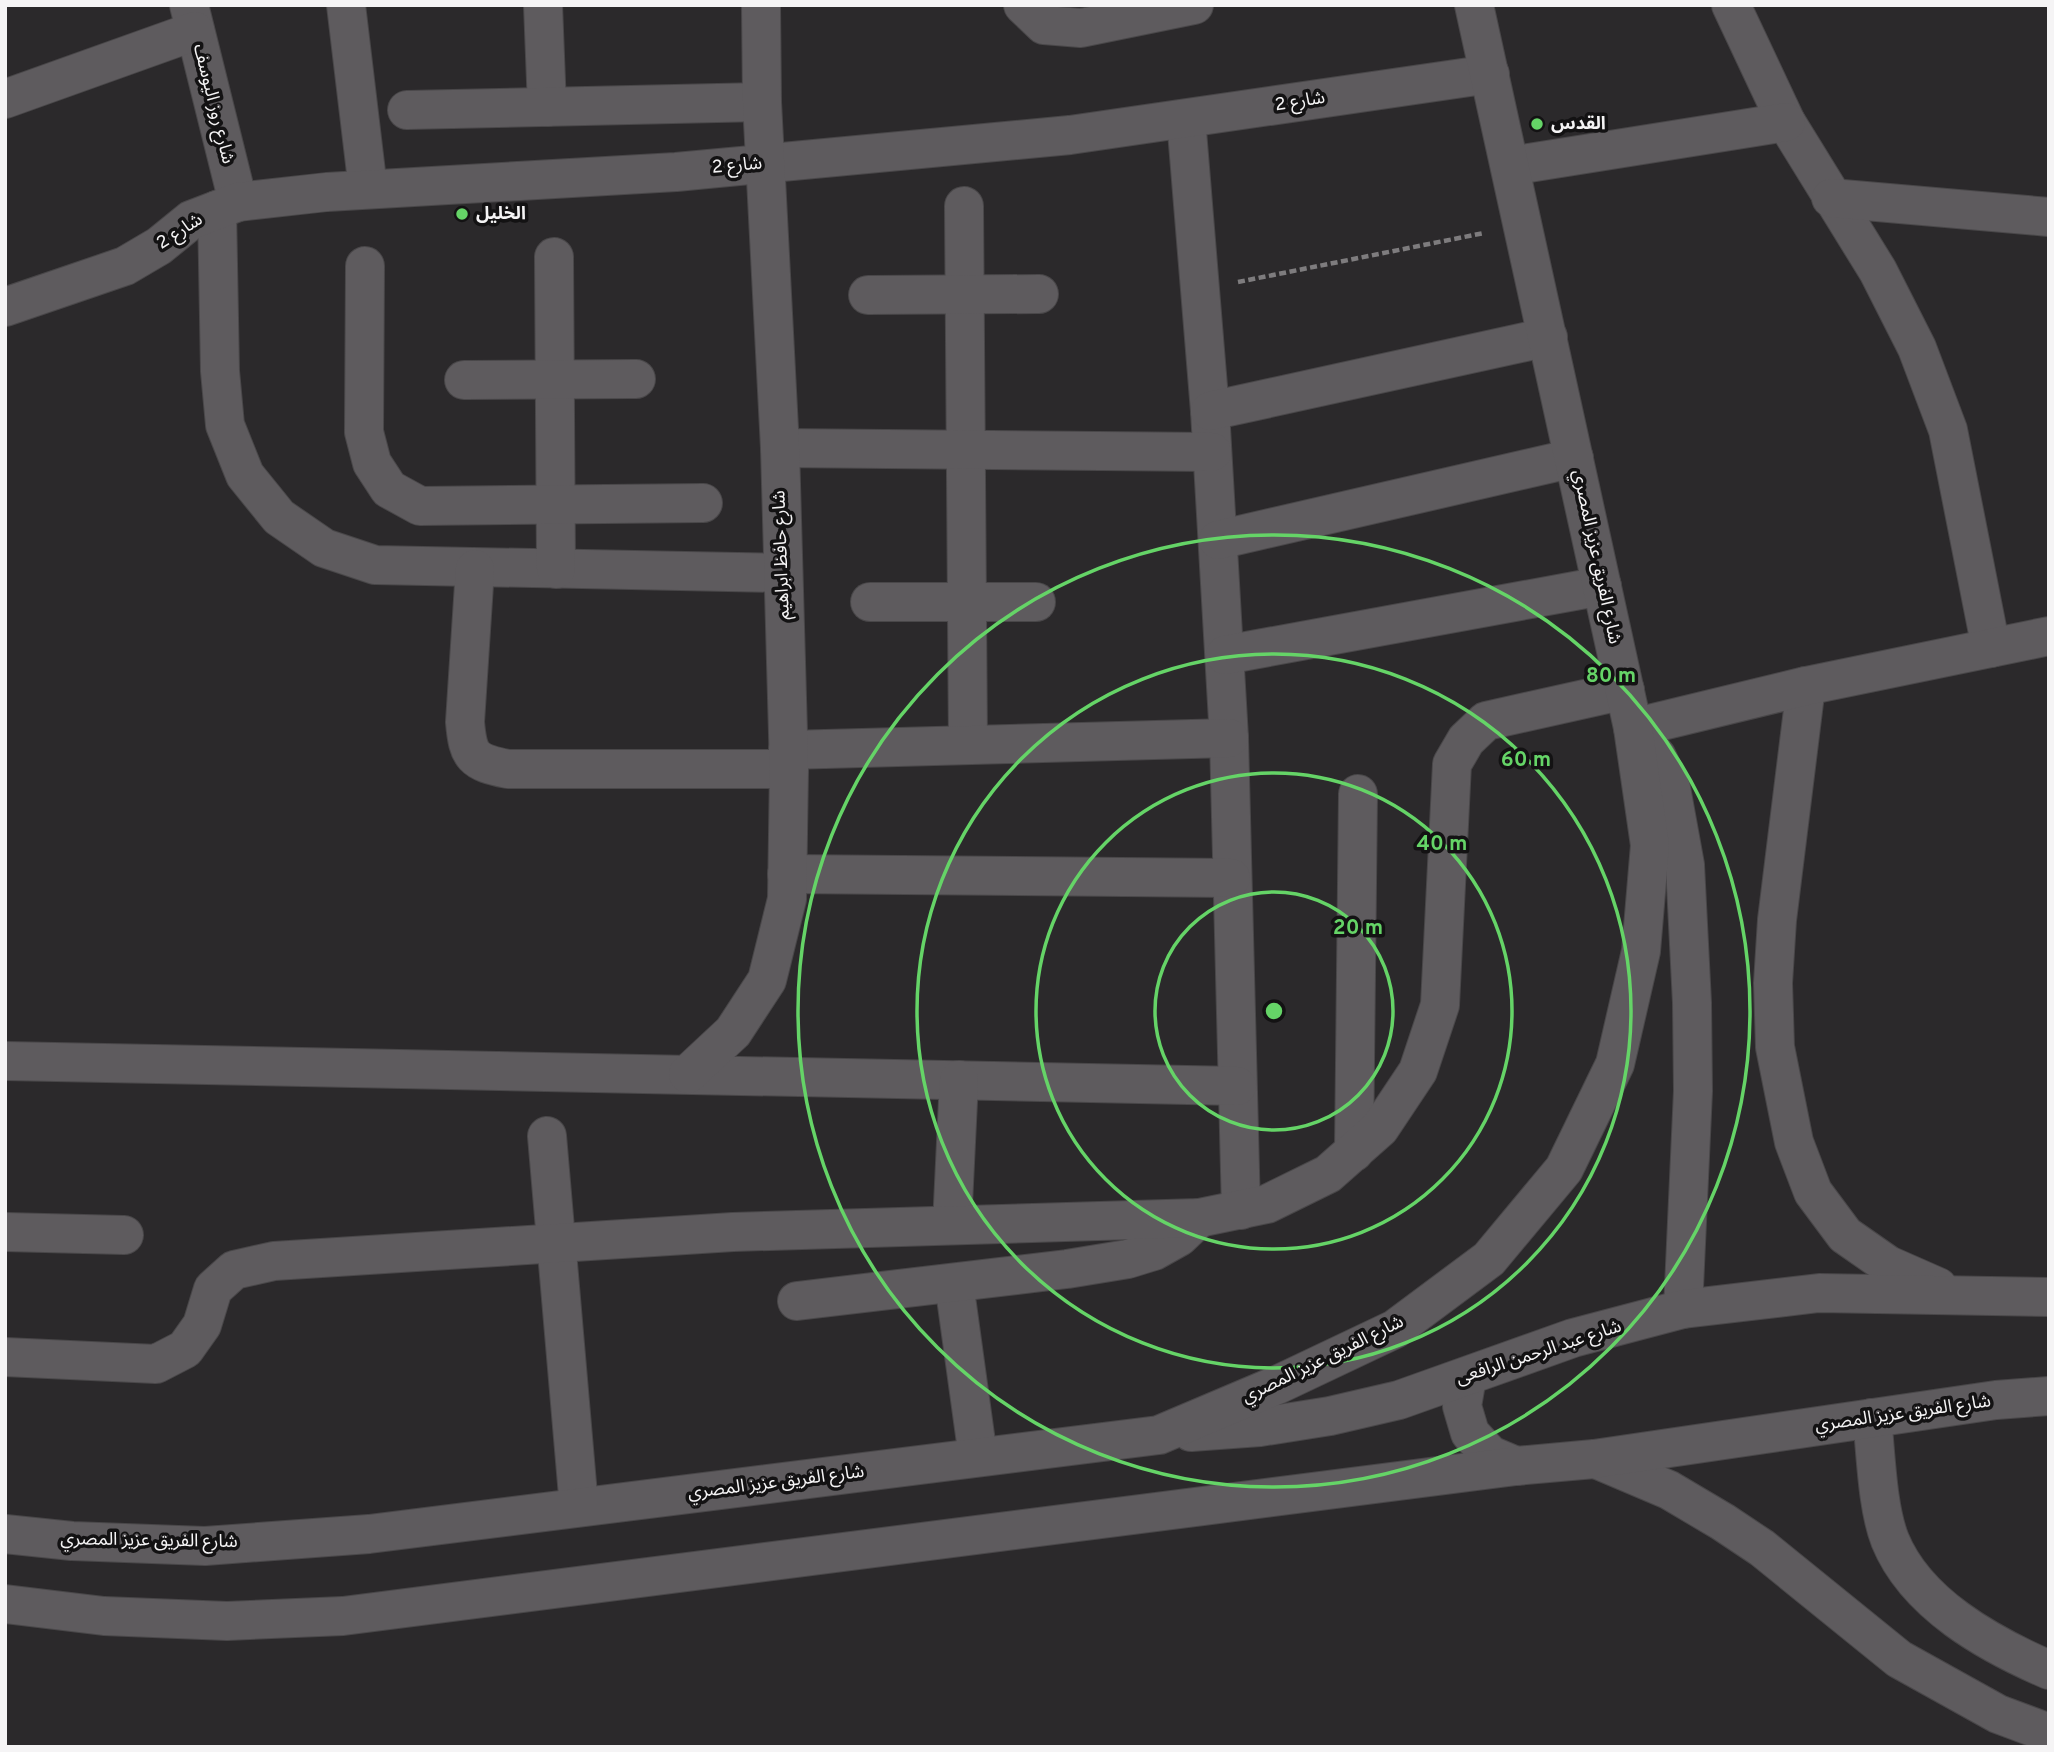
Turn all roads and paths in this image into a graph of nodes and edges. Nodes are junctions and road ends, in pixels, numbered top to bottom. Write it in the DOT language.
graph roads {
  1 [pos="346,5"];
  2 [pos="543,5"];
  3 [pos="761,5"];
  4 [pos="1023,5"];
  5 [pos="1194,5"];
  6 [pos="1474,5"];
  7 [pos="1731,5"];
  8 [pos="192,18"];
  9 [pos="1490,74"];
  10 [pos="5,99"];
  11 [pos="762,102"];
  12 [pos="547,107"];
  13 [pos="407,110"];
  14 [pos="1186,119"];
  15 [pos="1786,122"];
  16 [pos="765,164"];
  17 [pos="1510,166"];
  18 [pos="368,189"];
  19 [pos="1831,198"];
  20 [pos="227,206"];
  21 [pos="964,206"];
  22 [pos="2049,218"];
  23 [pos="1524,225"];
  24 [pos="554,257"];
  25 [pos="365,265"];
  26 [pos="1200,289"];
  27 [pos="965,294"];
  28 [pos="1039,294"];
  29 [pos="868,295"];
  30 [pos="5,307"];
  31 [pos="1548,337"];
  32 [pos="636,379"];
  33 [pos="464,380"];
  34 [pos="555,380"];
  35 [pos="1210,411"];
  36 [pos="780,448"];
  37 [pos="966,450"];
  38 [pos="1212,452"];
  39 [pos="1574,458"];
  40 [pos="703,503"];
  41 [pos="556,504"];
  42 [pos="1218,540"];
  43 [pos="475,569"];
  44 [pos="556,569"];
  45 [pos="783,573"];
  46 [pos="1602,586"];
  47 [pos="967,602"];
  48 [pos="1036,602"];
  49 [pos="870,603"];
  50 [pos="2049,636"];
  51 [pos="1991,648"];
  52 [pos="1225,655"];
  53 [pos="1806,686"];
  54 [pos="1625,690"];
  55 [pos="1633,728"];
  56 [pos="1229,737"];
  57 [pos="968,745"];
  58 [pos="789,760"];
  59 [pos="1358,794"];
  60 [pos="787,873"];
  61 [pos="1231,878"];
  62 [pos="5,1062"];
  63 [pos="688,1074"];
  64 [pos="959,1080"];
  65 [pos="1237,1086"];
  66 [pos="547,1136"];
  67 [pos="1354,1152"];
  68 [pos="1241,1210"];
  69 [pos="1199,1218"];
  70 [pos="952,1225"];
  71 [pos="5,1232"];
  72 [pos="124,1235"];
  73 [pos="557,1243"];
  74 [pos="954,1283"];
  75 [pos="1955,1295"];
  76 [pos="2049,1297"];
  77 [pos="797,1301"];
  78 [pos="1683,1310"];
  79 [pos="5,1357"];
  80 [pos="1467,1377"];
  81 [pos="2049,1396"];
  82 [pos="1872,1418"];
  83 [pos="1159,1435"];
  84 [pos="978,1457"];
  85 [pos="1594,1459"];
  86 [pos="1516,1466"];
  87 [pos="579,1507"];
  88 [pos="5,1534"];
  89 [pos="5,1604"];
  90 [pos="2049,1670"];
  91 [pos="2049,1733"];
  1 -- 18 [label="street"];
  2 -- 12 [label="street"];
  3 -- 11 [label="street, شارع حافظ ابراهيم"];
  4 -- 5 [label="street"];
  6 -- 9 [label="street, شارع الفريق عزيز المصري"];
  7 -- 15 [label="street"];
  8 -- 10 [label="street"];
  8 -- 20 [label="street, شارع روز اليوسف"];
  9 -- 14 [label="street, شارع 2"];
  9 -- 17 [label="street, شارع الفريق عزيز المصري"];
  11 -- 12 [label="street"];
  11 -- 16 [label="street, شارع حافظ ابراهيم"];
  12 -- 13 [label="street"];
  14 -- 16 [label="street, شارع 2"];
  14 -- 26 [label="street"];
  15 -- 17 [label="street"];
  15 -- 19 [label="street"];
  16 -- 18 [label="street, شارع 2"];
  16 -- 36 [label="street, شارع حافظ ابراهيم"];
  17 -- 23 [label="street, شارع الفريق عزيز المصري"];
  18 -- 20 [label="street, شارع 2"];
  19 -- 22 [label="street"];
  19 -- 51 [label="street"];
  20 -- 30 [label="street, شارع 2"];
  20 -- 43 [label="street, شارع روز اليوسف"];
  21 -- 27 [label="street"];
  23 -- 26 [label="path"];
  23 -- 31 [label="street, شارع الفريق عزيز المصري"];
  24 -- 34 [label="street"];
  25 -- 41 [label="street"];
  26 -- 35 [label="street"];
  27 -- 28 [label="street"];
  27 -- 29 [label="street"];
  27 -- 37 [label="street"];
  31 -- 35 [label="street"];
  31 -- 39 [label="street, شارع الفريق عزيز المصري"];
  32 -- 34 [label="street"];
  33 -- 34 [label="street"];
  34 -- 41 [label="street"];
  35 -- 38 [label="street"];
  36 -- 37 [label="street"];
  36 -- 45 [label="street, شارع حافظ ابراهيم"];
  37 -- 38 [label="street"];
  37 -- 47 [label="street"];
  38 -- 42 [label="street"];
  39 -- 42 [label="street"];
  39 -- 46 [label="street, شارع الفريق عزيز المصري"];
  40 -- 41 [label="street"];
  41 -- 44 [label="street"];
  42 -- 52 [label="street"];
  43 -- 44 [label="street, شارع روز اليوسف"];
  43 -- 58 [label="street"];
  44 -- 45 [label="street, شارع روز اليوسف"];
  45 -- 58 [label="street, شارع حافظ ابراهيم"];
  46 -- 52 [label="street"];
  46 -- 54 [label="street, شارع الفريق عزيز المصري"];
  47 -- 48 [label="street"];
  47 -- 49 [label="street"];
  47 -- 57 [label="street"];
  50 -- 51 [label="street"];
  51 -- 53 [label="street"];
  52 -- 56 [label="street"];
  53 -- 55 [label="street"];
  53 -- 75 [label="street"];
  54 -- 55 [label="street, شارع الفريق عزيز المصري"];
  54 -- 67 [label="street"];
  55 -- 78 [label="street"];
  55 -- 83 [label="street, شارع الفريق عزيز المصري"];
  56 -- 57 [label="street"];
  56 -- 61 [label="street"];
  57 -- 58 [label="street"];
  58 -- 60 [label="street, شارع حافظ ابراهيم"];
  59 -- 67 [label="street"];
  60 -- 61 [label="street"];
  60 -- 63 [label="street, شارع حافظ ابراهيم"];
  61 -- 65 [label="street"];
  62 -- 63 [label="street"];
  63 -- 64 [label="street"];
  64 -- 65 [label="street"];
  64 -- 70 [label="street"];
  65 -- 68 [label="street"];
  66 -- 73 [label="street"];
  67 -- 68 [label="street"];
  68 -- 69 [label="street"];
  69 -- 70 [label="street"];
  69 -- 74 [label="street"];
  70 -- 73 [label="street"];
  71 -- 72 [label="street"];
  73 -- 79 [label="street"];
  73 -- 87 [label="street"];
  74 -- 77 [label="street"];
  74 -- 84 [label="street"];
  75 -- 76 [label="street, شارع عبد الرحمن الرافعى"];
  75 -- 78 [label="street, شارع عبد الرحمن الرافعى"];
  78 -- 80 [label="street, شارع عبد الرحمن الرافعى"];
  80 -- 83 [label="street, شارع عبد الرحمن الرافعى"];
  80 -- 86 [label="street"];
  81 -- 82 [label="street, شارع الفريق عزيز المصري"];
  82 -- 85 [label="street, شارع الفريق عزيز المصري"];
  82 -- 90 [label="street"];
  83 -- 84 [label="street, شارع الفريق عزيز المصري"];
  84 -- 87 [label="street, شارع الفريق عزيز المصري"];
  85 -- 86 [label="street, شارع الفريق عزيز المصري"];
  85 -- 91 [label="street"];
  86 -- 89 [label="street, شارع الفريق عزيز المصري"];
  87 -- 88 [label="street, شارع الفريق عزيز المصري"];
}
